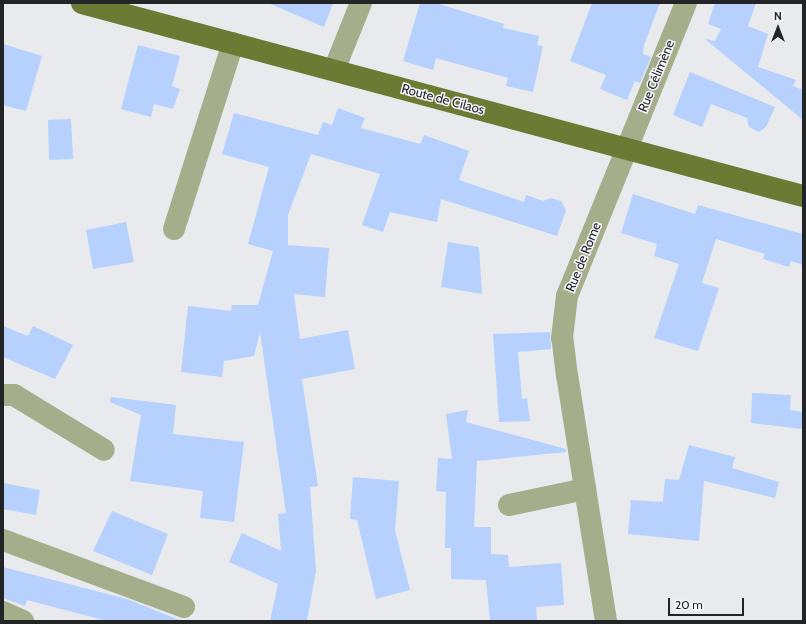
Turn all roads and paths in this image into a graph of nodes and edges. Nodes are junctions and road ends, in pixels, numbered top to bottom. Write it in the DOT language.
graph roads {
  1 [pos="82,3"];
  2 [pos="361,3"];
  3 [pos="686,3"];
  4 [pos="233,44"];
  5 [pos="334,70"];
  6 [pos="626,148"];
  7 [pos="803,196"];
  8 [pos="174,229"];
  9 [pos="3,395"];
  10 [pos="104,450"];
  11 [pos="584,489"];
  12 [pos="508,505"];
  13 [pos="3,540"];
  14 [pos="184,607"];
  15 [pos="3,612"];
  16 [pos="23,621"];
  17 [pos="606,621"];
  1 -- 4 [label="main road, Route de Cilaos"];
  2 -- 5 [label="street"];
  3 -- 6 [label="street, Rue Célimène"];
  4 -- 5 [label="main road, Route de Cilaos"];
  4 -- 8 [label="street"];
  5 -- 6 [label="main road, Route de Cilaos"];
  6 -- 7 [label="main road, Route de Cilaos"];
  6 -- 11 [label="street, Rue de Rome"];
  9 -- 10 [label="street"];
  11 -- 12 [label="street"];
  11 -- 17 [label="street, Rue de Rome"];
  13 -- 14 [label="street"];
  15 -- 16 [label="street"];
}
